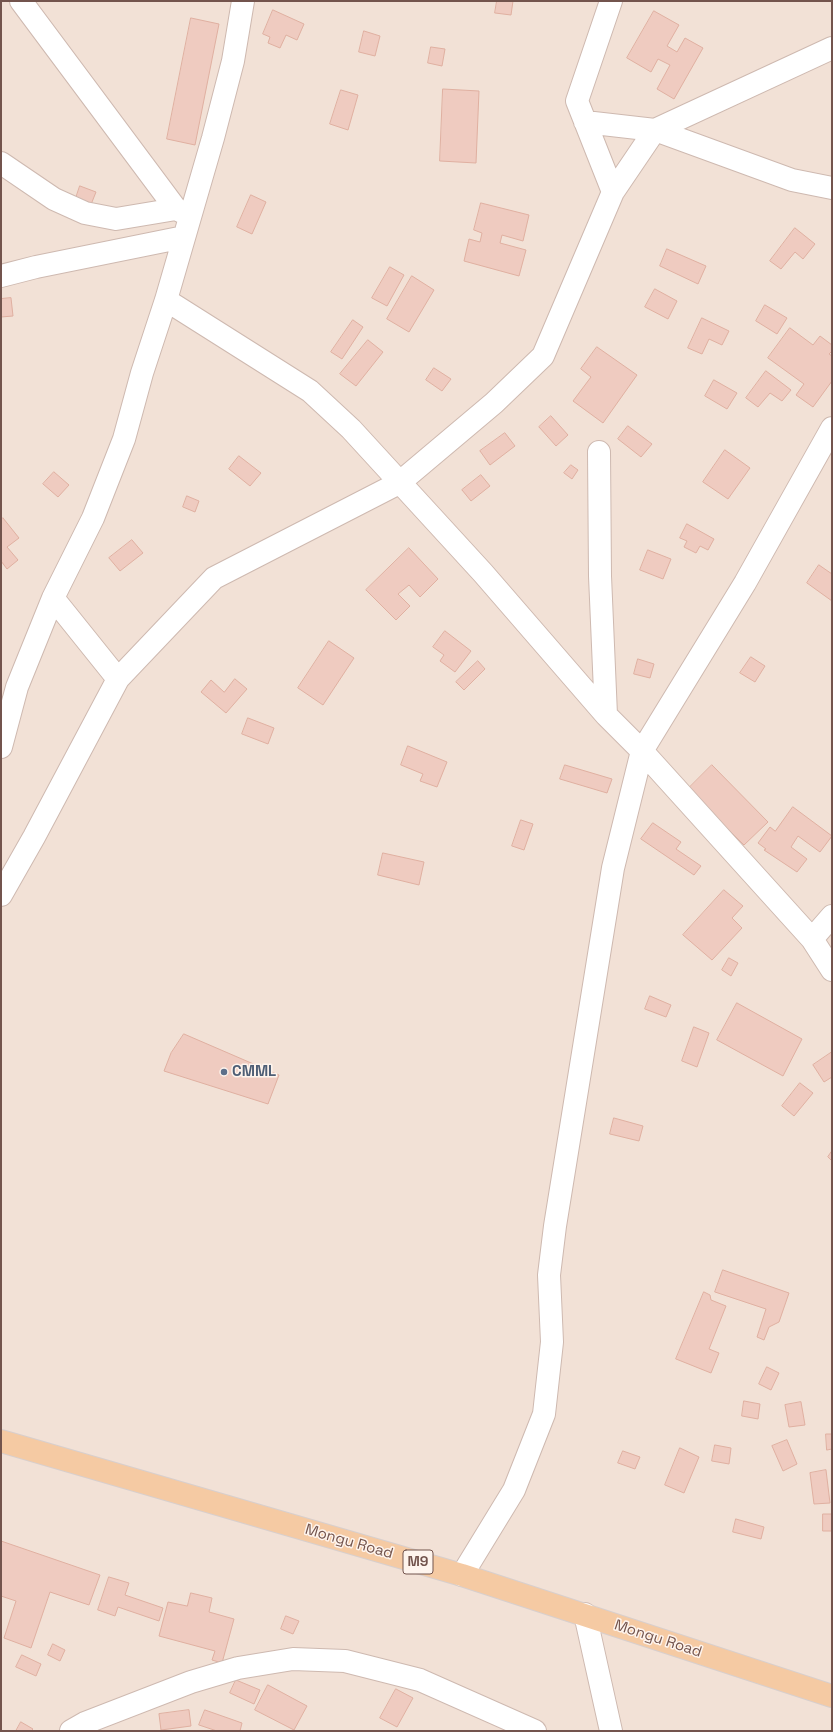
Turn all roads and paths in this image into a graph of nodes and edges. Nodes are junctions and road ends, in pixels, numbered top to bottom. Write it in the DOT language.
graph roads {
  1 [pos="22,1"];
  2 [pos="243,1"];
  3 [pos="611,1"];
  4 [pos="832,48"];
  5 [pos="585,122"];
  6 [pos="655,130"];
  7 [pos="1,163"];
  8 [pos="832,188"];
  9 [pos="613,192"];
  10 [pos="183,213"];
  11 [pos="184,237"];
  12 [pos="1,276"];
  13 [pos="166,300"];
  14 [pos="832,428"];
  15 [pos="599,452"];
  16 [pos="399,483"];
  17 [pos="53,598"];
  18 [pos="118,679"];
  19 [pos="606,715"];
  20 [pos="1,747"];
  21 [pos="642,751"];
  22 [pos="1,895"];
  23 [pos="832,916"];
  24 [pos="812,939"];
  25 [pos="832,970"];
  26 [pos="1,1441"];
  27 [pos="462,1575"];
  28 [pos="585,1614"];
  29 [pos="832,1696"];
  30 [pos="71,1731"];
  31 [pos="535,1731"];
  32 [pos="611,1731"];
  1 -- 10 [label="street"];
  2 -- 10 [label="street"];
  3 -- 5 [label="street"];
  4 -- 6 [label="street"];
  5 -- 6 [label="street"];
  5 -- 9 [label="street"];
  6 -- 8 [label="street"];
  6 -- 9 [label="street"];
  7 -- 10 [label="street"];
  9 -- 16 [label="street"];
  10 -- 11 [label="street"];
  11 -- 12 [label="street"];
  11 -- 13 [label="street"];
  13 -- 16 [label="street"];
  13 -- 17 [label="street"];
  14 -- 21 [label="street"];
  15 -- 19 [label="street"];
  16 -- 18 [label="street"];
  16 -- 19 [label="street"];
  17 -- 18 [label="street"];
  17 -- 20 [label="street"];
  18 -- 22 [label="street"];
  19 -- 21 [label="street"];
  21 -- 24 [label="street"];
  21 -- 27 [label="street"];
  23 -- 24 [label="street"];
  24 -- 25 [label="street"];
  26 -- 27 [label="main road, Mongu Road / M9"];
  27 -- 28 [label="main road, Mongu Road / M9"];
  28 -- 29 [label="main road, Mongu Road / M9"];
  28 -- 32 [label="street"];
  30 -- 31 [label="street"];
}
